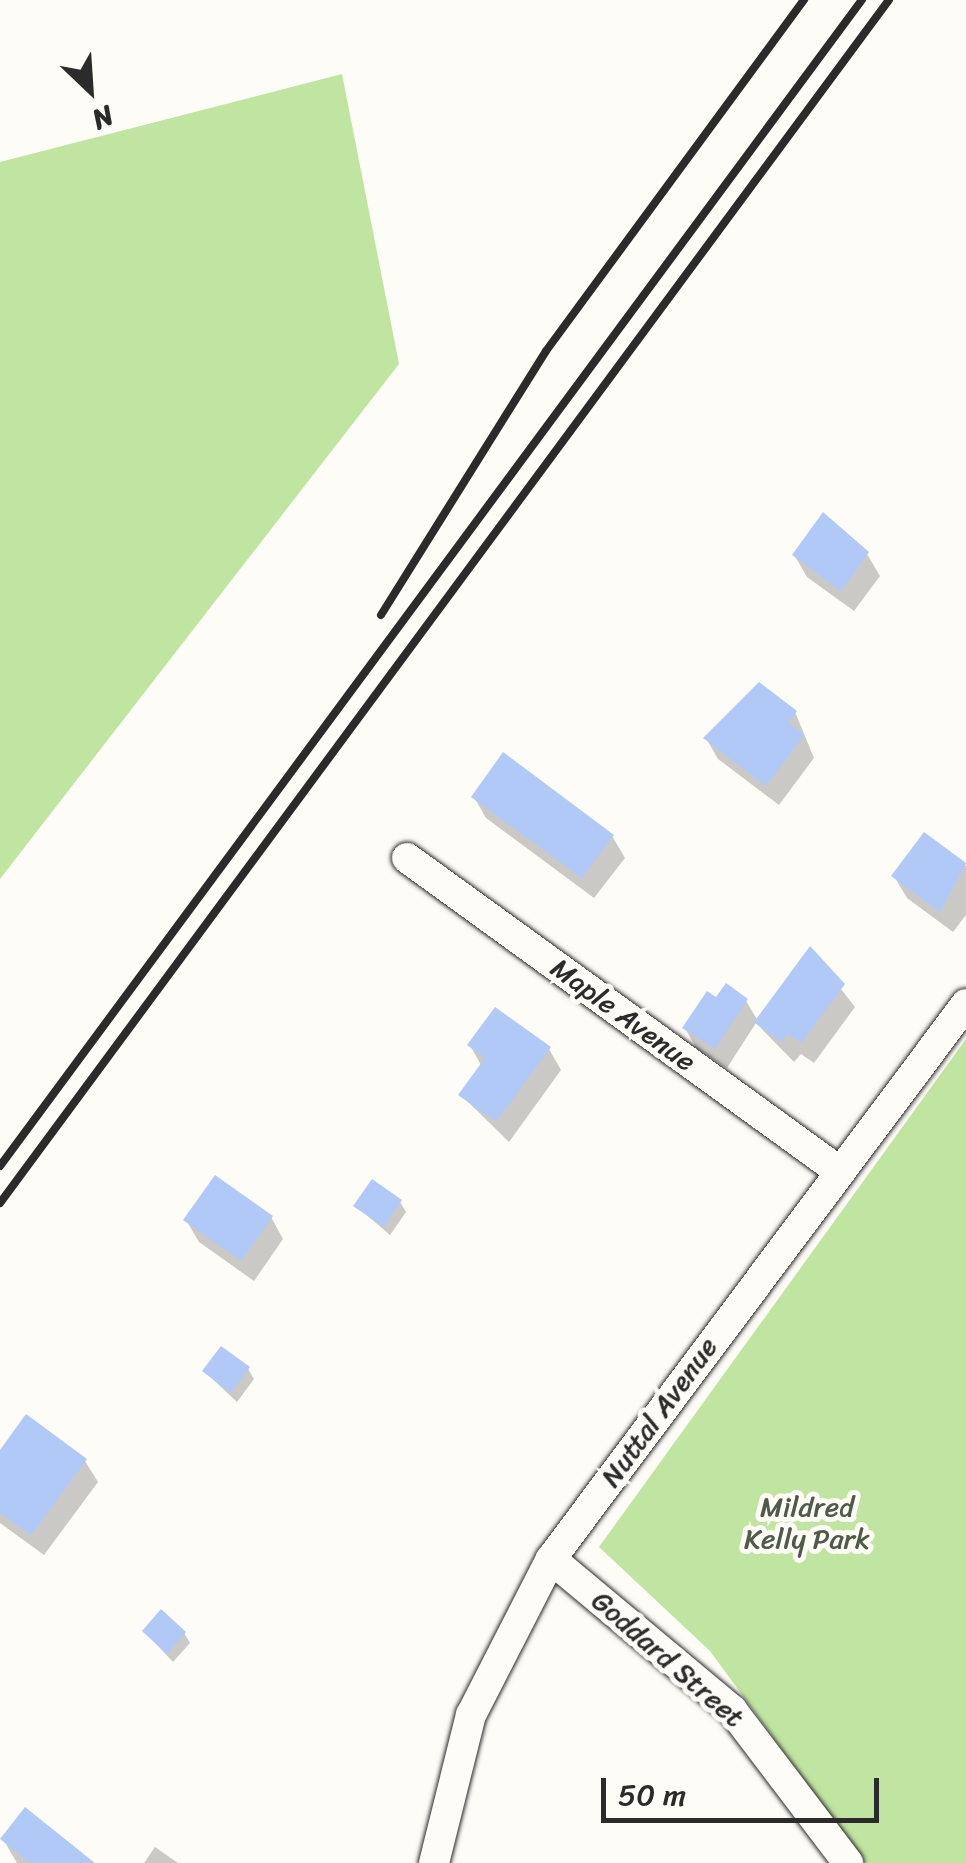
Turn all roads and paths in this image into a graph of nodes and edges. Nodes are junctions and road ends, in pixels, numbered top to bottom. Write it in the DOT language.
graph roads {
  1 [pos="406,858"];
  2 [pos="966,1004"];
  3 [pos="839,1171"];
  4 [pos="551,1559"];
  5 [pos="434,1863"];
  6 [pos="848,1863"];
  1 -- 3 [label="street, Maple Avenue"];
  2 -- 3 [label="street, Nuttal Avenue"];
  3 -- 4 [label="street, Nuttal Avenue"];
  4 -- 5 [label="street, Nuttal Avenue"];
  4 -- 6 [label="street, Goddard Street"];
}
